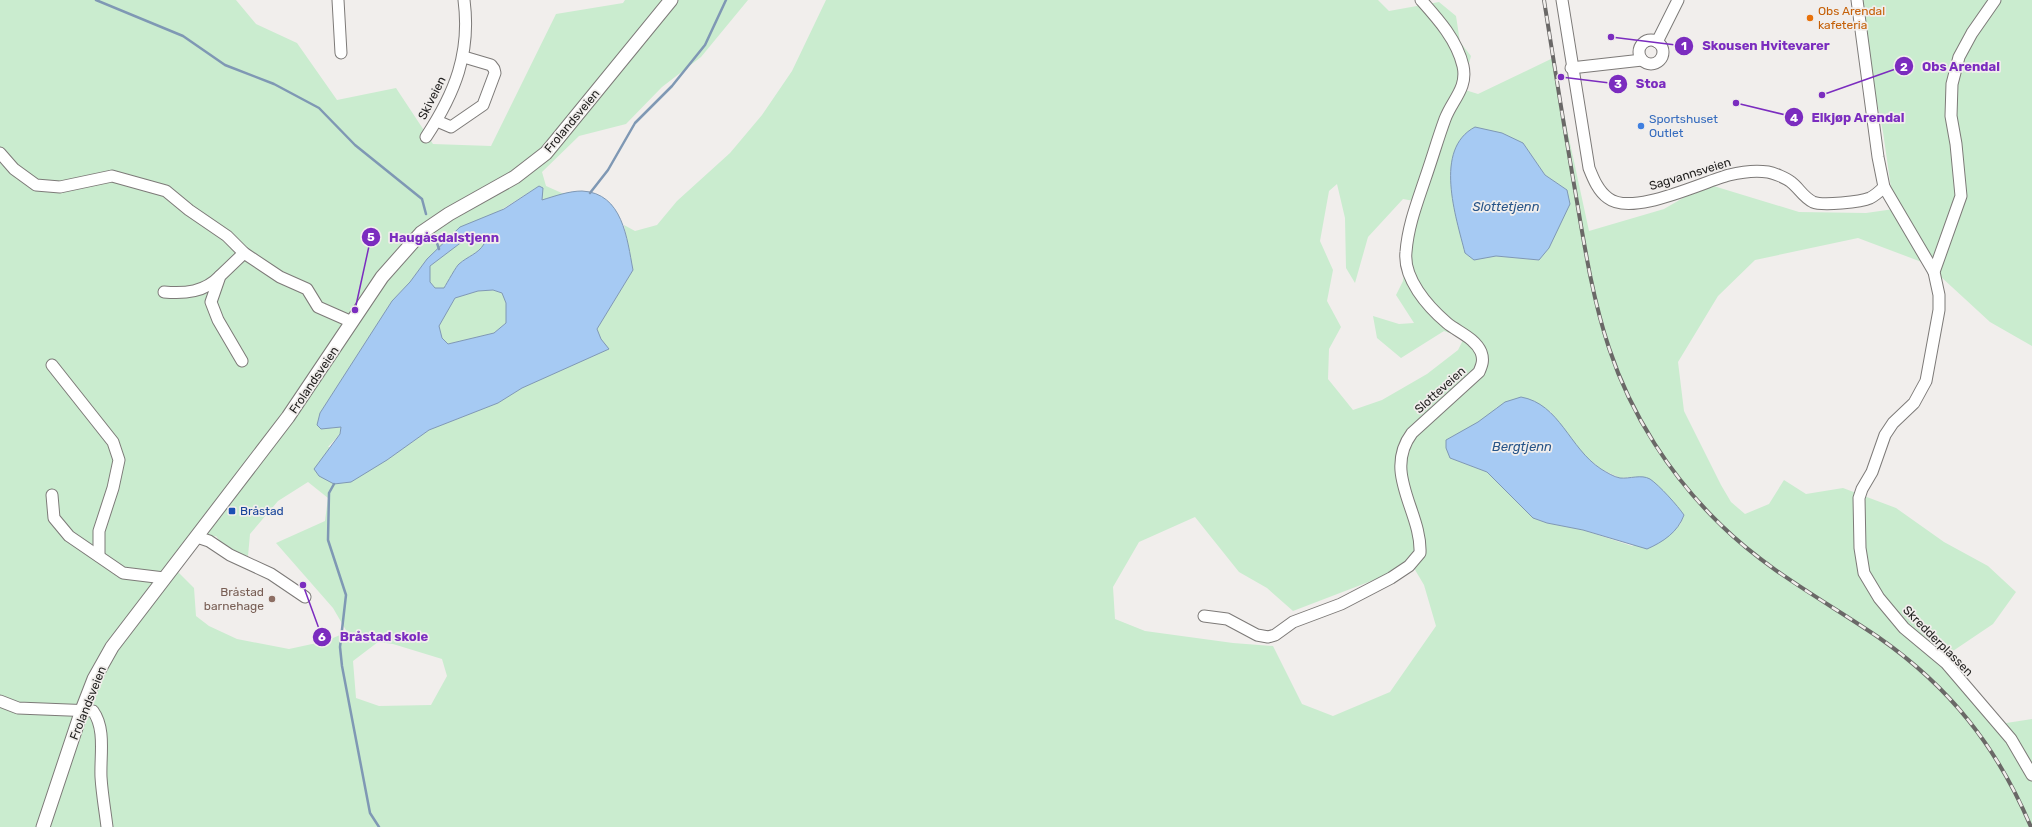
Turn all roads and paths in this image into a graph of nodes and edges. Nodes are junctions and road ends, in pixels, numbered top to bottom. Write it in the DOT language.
graph roads {
  1 [pos="338,0"];
  2 [pos="464,0"];
  3 [pos="671,0"];
  4 [pos="1421,0"];
  5 [pos="1562,0"];
  6 [pos="1678,0"];
  7 [pos="1857,0"];
  8 [pos="1995,0"];
  9 [pos="1657,42"];
  10 [pos="341,53"];
  11 [pos="464,57"];
  12 [pos="1642,60"];
  13 [pos="1571,68"];
  14 [pos="437,121"];
  15 [pos="426,137"];
  16 [pos="0,153"];
  17 [pos="1884,187"];
  18 [pos="244,253"];
  19 [pos="1934,272"];
  20 [pos="220,276"];
  21 [pos="164,292"];
  22 [pos="352,322"];
  23 [pos="242,361"];
  24 [pos="52,365"];
  25 [pos="52,495"];
  26 [pos="197,537"];
  27 [pos="99,556"];
  28 [pos="164,578"];
  29 [pos="305,597"];
  30 [pos="1204,616"];
  31 [pos="0,701"];
  32 [pos="82,710"];
  33 [pos="2032,774"];
  34 [pos="43,827"];
  35 [pos="107,827"];
  1 -- 10 [label="street"];
  2 -- 11 [label="street, Skiveien"];
  3 -- 22 [label="main road, Frolandsveien"];
  4 -- 30 [label="street, Slotteveien"];
  5 -- 13 [label="street, Sagvannsveien"];
  6 -- 9 [label="street"];
  7 -- 17 [label="street"];
  8 -- 19 [label="street"];
  9 -- 12 [label="street"];
  9 -- 12 [label="street"];
  11 -- 14 [label="street, Skiveien"];
  11 -- 14 [label="street"];
  12 -- 13 [label="street"];
  13 -- 17 [label="street, Sagvannsveien"];
  14 -- 15 [label="street, Skiveien"];
  16 -- 18 [label="street"];
  17 -- 19 [label="street, Skredderplassen"];
  18 -- 20 [label="street"];
  18 -- 22 [label="street"];
  19 -- 33 [label="street, Skredderplassen"];
  20 -- 21 [label="street"];
  20 -- 23 [label="street"];
  22 -- 26 [label="main road, Frolandsveien"];
  24 -- 27 [label="street"];
  25 -- 27 [label="street"];
  26 -- 28 [label="main road, Frolandsveien"];
  26 -- 29 [label="street"];
  27 -- 28 [label="street"];
  28 -- 32 [label="main road, Frolandsveien"];
  31 -- 32 [label="street"];
  32 -- 34 [label="main road, Frolandsveien"];
  32 -- 35 [label="street"];
}
